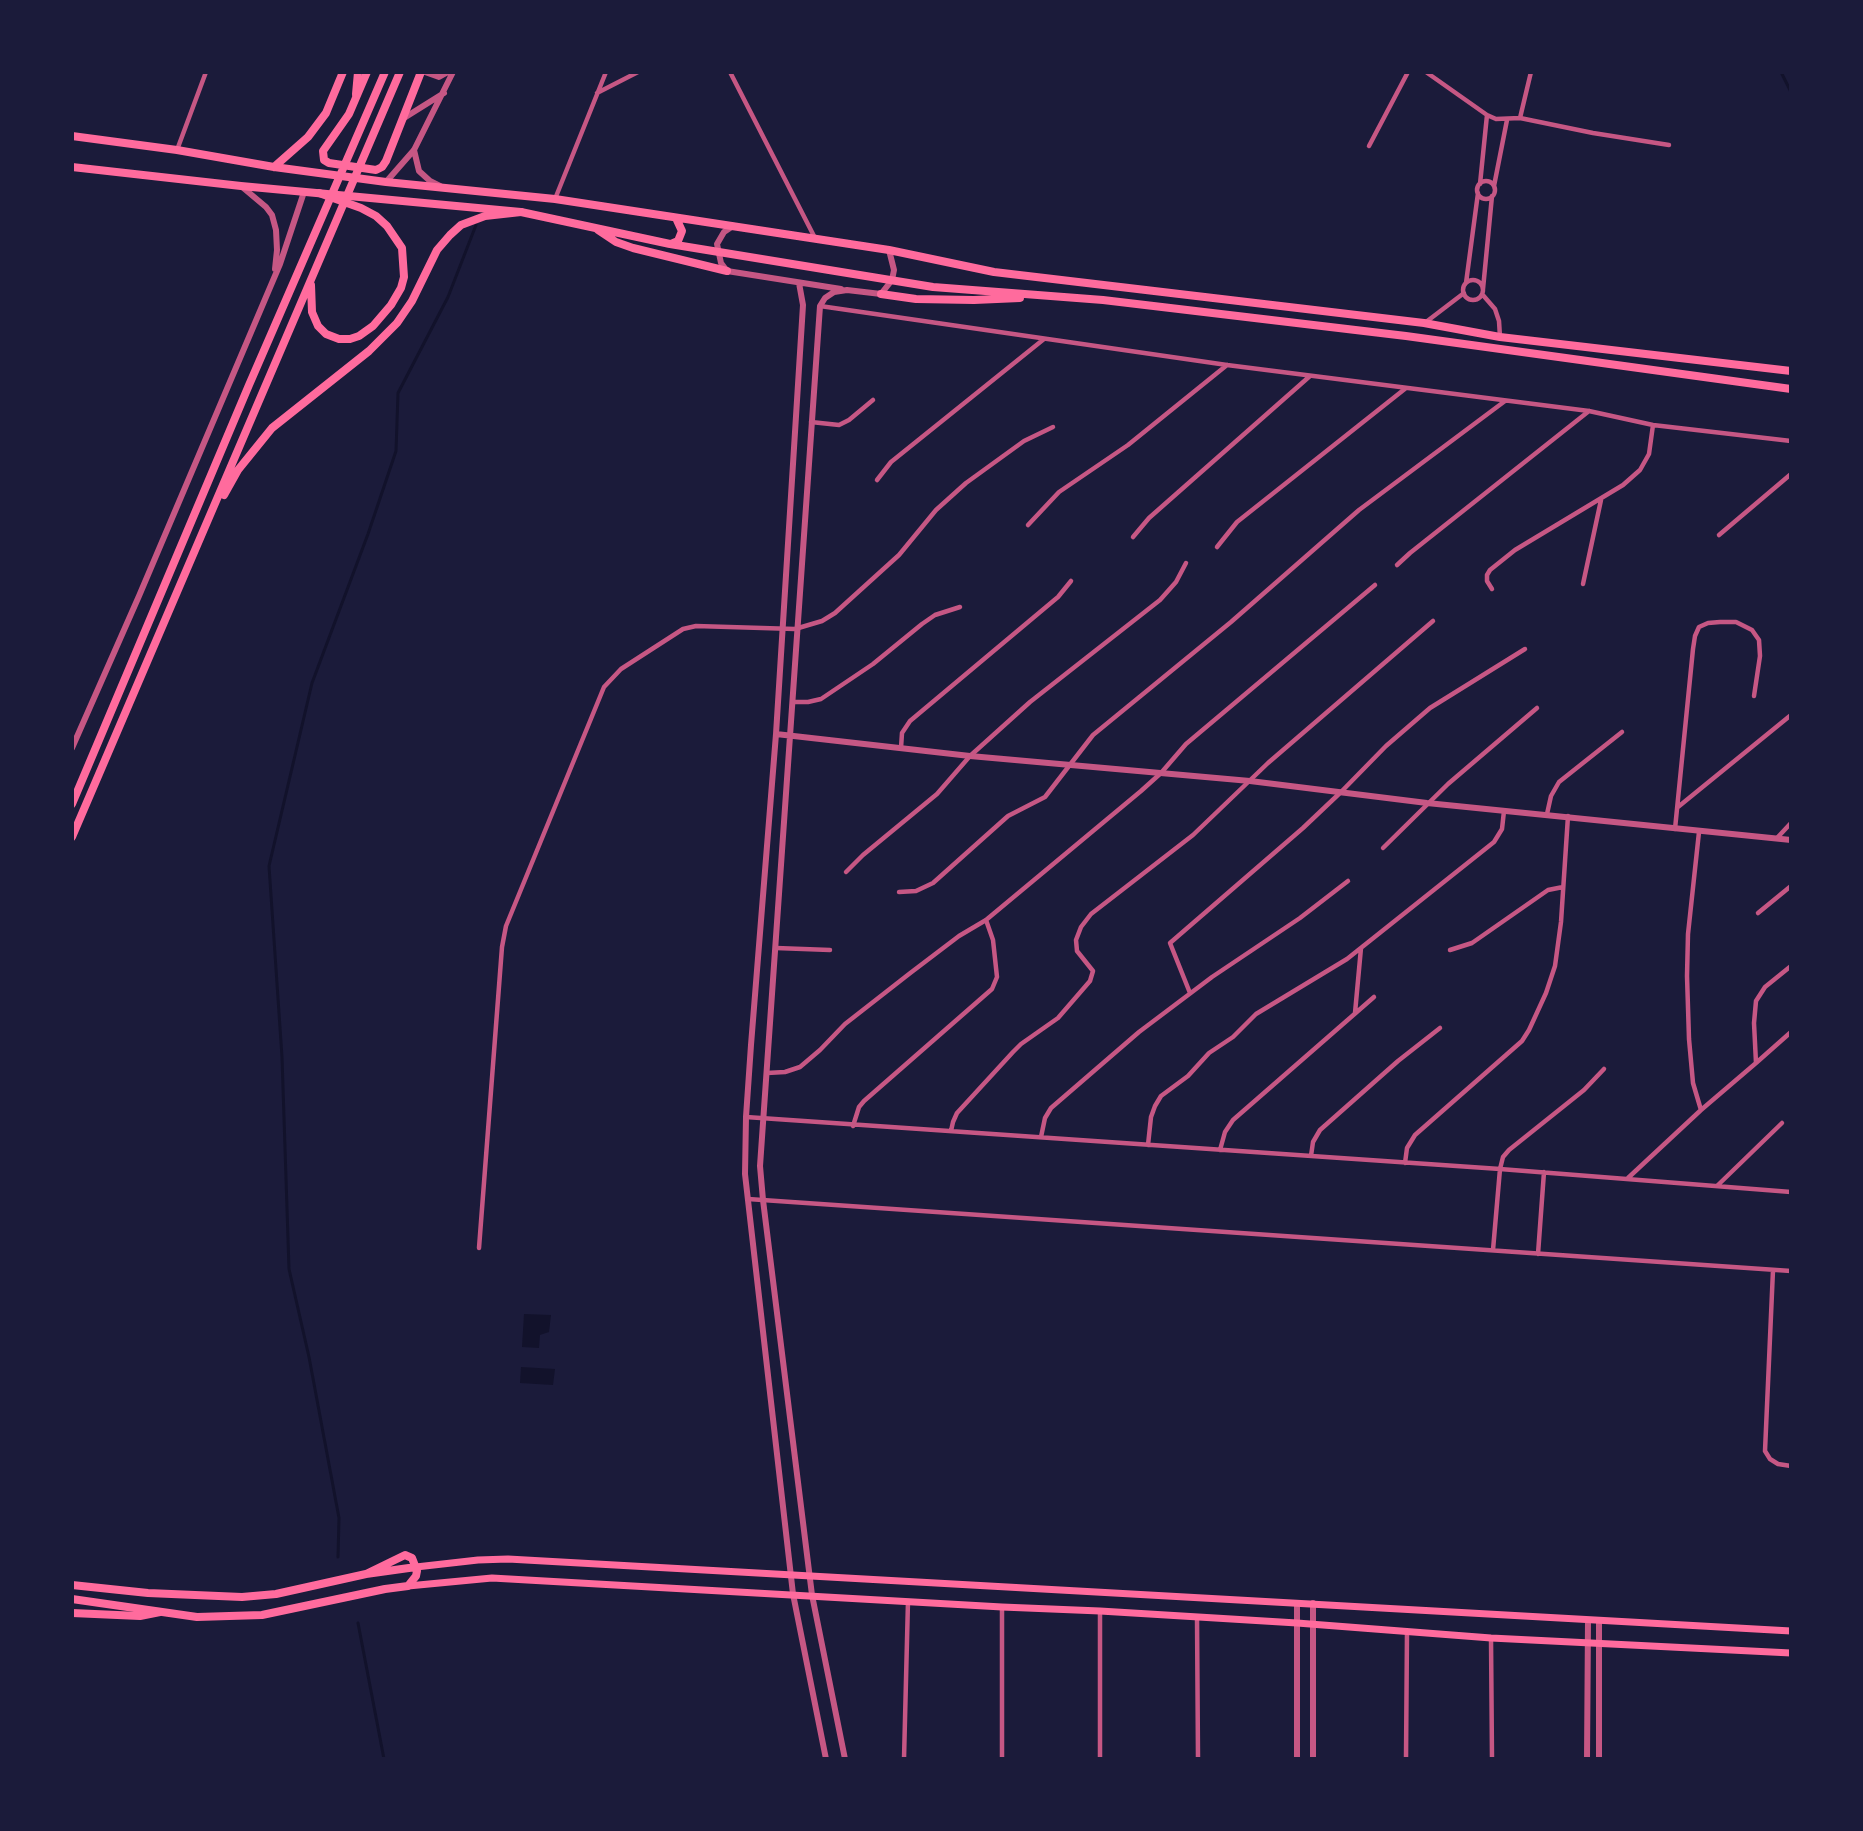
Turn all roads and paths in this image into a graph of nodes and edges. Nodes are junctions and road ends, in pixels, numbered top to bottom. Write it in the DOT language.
graph roads {
  1 [pos="206,72"];
  2 [pos="344,72"];
  3 [pos="358,72"];
  4 [pos="367,72"];
  5 [pos="385,72"];
  6 [pos="400,72"];
  7 [pos="423,72"];
  8 [pos="448,72"];
  9 [pos="453,72"];
  10 [pos="606,72"];
  11 [pos="638,72"];
  12 [pos="730,72"];
  13 [pos="1408,72"];
  14 [pos="1426,72"];
  15 [pos="1530,72"];
  16 [pos="444,93"];
  17 [pos="597,93"];
  18 [pos="356,98"];
  19 [pos="1487,115"];
  20 [pos="403,118"];
  21 [pos="1520,118"];
  22 [pos="1507,120"];
  23 [pos="72,136"];
  24 [pos="1669,145"];
  25 [pos="1369,146"];
  26 [pos="177,150"];
  27 [pos="414,150"];
  28 [pos="72,167"];
  29 [pos="274,167"];
  30 [pos="387,182"];
  31 [pos="1480,184"];
  32 [pos="240,186"];
  33 [pos="1494,186"];
  34 [pos="445,188"];
  35 [pos="304,192"];
  36 [pos="319,193"];
  37 [pos="1478,193"];
  38 [pos="1492,196"];
  39 [pos="555,199"];
  40 [pos="521,212"];
  41 [pos="676,218"];
  42 [pos="733,226"];
  43 [pos="594,228"];
  44 [pos="815,238"];
  45 [pos="670,244"];
  46 [pos="889,250"];
  47 [pos="717,252"];
  48 [pos="727,271"];
  49 [pos="274,276"];
  50 [pos="311,278"];
  51 [pos="892,280"];
  52 [pos="799,283"];
  53 [pos="1466,283"];
  54 [pos="847,290"];
  55 [pos="1482,291"];
  56 [pos="1464,293"];
  57 [pos="880,294"];
  58 [pos="1058,296"];
  59 [pos="820,306"];
  60 [pos="1424,323"];
  61 [pos="1500,337"];
  62 [pos="1044,339"];
  63 [pos="1227,365"];
  64 [pos="1791,371"];
  65 [pos="1310,376"];
  66 [pos="1406,388"];
  67 [pos="1791,389"];
  68 [pos="873,400"];
  69 [pos="1505,401"];
  70 [pos="1588,411"];
  71 [pos="811,422"];
  72 [pos="1653,425"];
  73 [pos="1053,428"];
  74 [pos="1791,441"];
  75 [pos="1791,474"];
  76 [pos="877,480"];
  77 [pos="1601,500"];
  78 [pos="1028,525"];
  79 [pos="202,535"];
  80 [pos="1719,535"];
  81 [pos="1133,537"];
  82 [pos="1217,547"];
  83 [pos="1186,563"];
  84 [pos="1398,565"];
  85 [pos="1071,580"];
  86 [pos="1583,584"];
  87 [pos="1375,585"];
  88 [pos="1492,590"];
  89 [pos="960,607"];
  90 [pos="1433,621"];
  91 [pos="797,629"];
  92 [pos="779,630"];
  93 [pos="1525,649"];
  94 [pos="1754,696"];
  95 [pos="793,702"];
  96 [pos="1537,708"];
  97 [pos="1791,716"];
  98 [pos="1622,732"];
  99 [pos="776,734"];
  100 [pos="791,735"];
  101 [pos="72,747"];
  102 [pos="901,748"];
  103 [pos="970,756"];
  104 [pos="1069,765"];
  105 [pos="1161,772"];
  106 [pos="1250,781"];
  107 [pos="1341,792"];
  108 [pos="1427,803"];
  109 [pos="72,804"];
  110 [pos="1678,807"];
  111 [pos="1504,811"];
  112 [pos="1546,814"];
  113 [pos="1569,816"];
  114 [pos="1791,823"];
  115 [pos="1675,829"];
  116 [pos="1699,832"];
  117 [pos="72,837"];
  118 [pos="1777,838"];
  119 [pos="1791,840"];
  120 [pos="1383,848"];
  121 [pos="846,872"];
  122 [pos="1348,881"];
  123 [pos="1791,886"];
  124 [pos="1563,887"];
  125 [pos="899,892"];
  126 [pos="1758,913"];
  127 [pos="986,920"];
  128 [pos="776,948"];
  129 [pos="1361,948"];
  130 [pos="830,950"];
  131 [pos="1450,950"];
  132 [pos="1791,966"];
  133 [pos="1190,993"];
  134 [pos="1374,997"];
  135 [pos="1355,1013"];
  136 [pos="1440,1028"];
  137 [pos="1791,1032"];
  138 [pos="1756,1063"];
  139 [pos="1605,1069"];
  140 [pos="767,1073"];
  141 [pos="1701,1110"];
  142 [pos="746,1117"];
  143 [pos="763,1118"];
  144 [pos="1782,1123"];
  145 [pos="853,1126"];
  146 [pos="951,1131"];
  147 [pos="1041,1137"];
  148 [pos="1148,1145"];
  149 [pos="1220,1150"];
  150 [pos="1311,1156"];
  151 [pos="1405,1163"];
  152 [pos="1500,1168"];
  153 [pos="1544,1172"];
  154 [pos="1628,1178"];
  155 [pos="1718,1185"];
  156 [pos="1791,1192"];
  157 [pos="748,1199"];
  158 [pos="763,1200"];
  159 [pos="479,1248"];
  160 [pos="1493,1250"];
  161 [pos="1538,1254"];
  162 [pos="1773,1270"];
  163 [pos="1791,1271"];
  164 [pos="1791,1466"];
  165 [pos="416,1567"];
  166 [pos="366,1574"];
  167 [pos="791,1574"];
  168 [pos="809,1575"];
  169 [pos="72,1585"];
  170 [pos="408,1586"];
  171 [pos="793,1594"];
  172 [pos="812,1595"];
  173 [pos="72,1599"];
  174 [pos="908,1601"];
  175 [pos="1297,1602"];
  176 [pos="1313,1603"];
  177 [pos="1002,1607"];
  178 [pos="1100,1611"];
  179 [pos="159,1612"];
  180 [pos="72,1613"];
  181 [pos="1197,1617"];
  182 [pos="1588,1620"];
  183 [pos="1599,1621"];
  184 [pos="1297,1623"];
  185 [pos="1312,1625"];
  186 [pos="1407,1631"];
  187 [pos="1791,1631"];
  188 [pos="1491,1638"];
  189 [pos="1588,1642"];
  190 [pos="1599,1643"];
  191 [pos="1791,1653"];
  192 [pos="826,1759"];
  193 [pos="845,1759"];
  194 [pos="904,1759"];
  195 [pos="1002,1759"];
  196 [pos="1100,1759"];
  197 [pos="1198,1759"];
  198 [pos="1297,1759"];
  199 [pos="1313,1759"];
  200 [pos="1406,1759"];
  201 [pos="1492,1759"];
  202 [pos="1587,1759"];
  203 [pos="1599,1759"];
  1 -- 26 [label="street"];
  2 -- 29 [label="main road"];
  3 -- 18 [label="main road"];
  4 -- 18 [label="highway"];
  5 -- 109 [label="highway"];
  6 -- 50 [label="highway"];
  7 -- 8 [label="street"];
  7 -- 20 [label="highway"];
  9 -- 16 [label="street"];
  10 -- 17 [label="street"];
  11 -- 17 [label="street"];
  12 -- 44 [label="street"];
  13 -- 25 [label="street"];
  14 -- 19 [label="street"];
  15 -- 21 [label="street"];
  16 -- 20 [label="street"];
  16 -- 27 [label="street"];
  17 -- 39 [label="street"];
  18 -- 20 [label="highway"];
  19 -- 22 [label="street"];
  19 -- 31 [label="street"];
  21 -- 22 [label="street"];
  21 -- 24 [label="street"];
  22 -- 33 [label="street"];
  23 -- 26 [label="main road"];
  26 -- 29 [label="main road"];
  27 -- 30 [label="street"];
  27 -- 34 [label="street"];
  28 -- 32 [label="main road"];
  29 -- 30 [label="main road"];
  30 -- 34 [label="main road"];
  31 -- 33 [label="street"];
  31 -- 37 [label="street"];
  32 -- 35 [label="main road"];
  32 -- 49 [label="street"];
  33 -- 38 [label="street"];
  34 -- 39 [label="main road"];
  35 -- 36 [label="main road"];
  35 -- 49 [label="street"];
  36 -- 40 [label="main road"];
  36 -- 50 [label="highway"];
  37 -- 38 [label="street"];
  37 -- 53 [label="street"];
  38 -- 55 [label="street"];
  39 -- 41 [label="main road"];
  40 -- 43 [label="main road"];
  40 -- 79 [label="highway"];
  41 -- 42 [label="main road"];
  41 -- 45 [label="main road"];
  42 -- 44 [label="main road"];
  42 -- 47 [label="street"];
  43 -- 45 [label="main road"];
  43 -- 48 [label="main road"];
  44 -- 46 [label="main road"];
  45 -- 47 [label="main road"];
  46 -- 51 [label="street"];
  46 -- 60 [label="main road"];
  47 -- 48 [label="street"];
  47 -- 51 [label="main road"];
  48 -- 52 [label="street"];
  49 -- 101 [label="street"];
  50 -- 79 [label="highway"];
  51 -- 57 [label="street"];
  51 -- 58 [label="main road"];
  52 -- 54 [label="street"];
  52 -- 92 [label="street"];
  53 -- 55 [label="street"];
  53 -- 56 [label="street"];
  54 -- 57 [label="street"];
  54 -- 59 [label="street"];
  55 -- 56 [label="street"];
  55 -- 61 [label="street"];
  56 -- 60 [label="street"];
  57 -- 58 [label="main road"];
  58 -- 67 [label="main road"];
  59 -- 62 [label="street"];
  59 -- 71 [label="street"];
  60 -- 61 [label="main road"];
  61 -- 64 [label="main road"];
  62 -- 63 [label="street"];
  62 -- 76 [label="street"];
  63 -- 65 [label="street"];
  63 -- 78 [label="street"];
  65 -- 66 [label="street"];
  65 -- 81 [label="street"];
  66 -- 69 [label="street"];
  66 -- 82 [label="street"];
  68 -- 71 [label="street"];
  69 -- 70 [label="street"];
  69 -- 104 [label="street"];
  70 -- 72 [label="street"];
  70 -- 84 [label="street"];
  71 -- 91 [label="street"];
  72 -- 74 [label="street"];
  72 -- 77 [label="street"];
  73 -- 91 [label="street"];
  75 -- 80 [label="street"];
  77 -- 86 [label="street"];
  77 -- 88 [label="street"];
  79 -- 117 [label="highway"];
  83 -- 103 [label="street"];
  85 -- 102 [label="street"];
  87 -- 105 [label="street"];
  89 -- 95 [label="street"];
  90 -- 106 [label="street"];
  91 -- 92 [label="street"];
  91 -- 95 [label="street"];
  92 -- 99 [label="street"];
  92 -- 159 [label="street"];
  93 -- 107 [label="street"];
  94 -- 110 [label="street"];
  95 -- 100 [label="street"];
  96 -- 108 [label="street"];
  97 -- 110 [label="street"];
  98 -- 112 [label="street"];
  99 -- 100 [label="street"];
  99 -- 142 [label="street"];
  100 -- 102 [label="street"];
  100 -- 128 [label="street"];
  102 -- 103 [label="street"];
  103 -- 104 [label="street"];
  103 -- 121 [label="street"];
  104 -- 105 [label="street"];
  104 -- 125 [label="street"];
  105 -- 106 [label="street"];
  105 -- 127 [label="street"];
  106 -- 107 [label="street"];
  106 -- 146 [label="street"];
  107 -- 108 [label="street"];
  107 -- 133 [label="street"];
  108 -- 111 [label="street"];
  108 -- 120 [label="street"];
  110 -- 115 [label="street"];
  111 -- 112 [label="street"];
  111 -- 129 [label="street"];
  112 -- 113 [label="street"];
  113 -- 115 [label="street"];
  113 -- 124 [label="street"];
  114 -- 118 [label="street"];
  115 -- 116 [label="street"];
  116 -- 118 [label="street"];
  116 -- 141 [label="street"];
  118 -- 119 [label="street"];
  122 -- 133 [label="street"];
  123 -- 126 [label="street"];
  124 -- 131 [label="street"];
  124 -- 151 [label="street"];
  127 -- 140 [label="street"];
  127 -- 145 [label="street"];
  128 -- 130 [label="street"];
  128 -- 140 [label="street"];
  129 -- 135 [label="street"];
  129 -- 148 [label="street"];
  132 -- 138 [label="street"];
  133 -- 147 [label="street"];
  134 -- 135 [label="street"];
  135 -- 149 [label="street"];
  136 -- 150 [label="street"];
  137 -- 138 [label="street"];
  138 -- 141 [label="street"];
  139 -- 152 [label="street"];
  140 -- 143 [label="street"];
  141 -- 154 [label="street"];
  142 -- 143 [label="street"];
  142 -- 157 [label="street"];
  143 -- 145 [label="street"];
  143 -- 158 [label="street"];
  144 -- 155 [label="street"];
  145 -- 146 [label="street"];
  146 -- 147 [label="street"];
  147 -- 148 [label="street"];
  148 -- 149 [label="street"];
  149 -- 150 [label="street"];
  150 -- 151 [label="street"];
  151 -- 152 [label="street"];
  152 -- 153 [label="street"];
  152 -- 160 [label="street"];
  153 -- 154 [label="street"];
  153 -- 161 [label="street"];
  154 -- 155 [label="street"];
  155 -- 156 [label="street"];
  157 -- 158 [label="street"];
  157 -- 167 [label="street"];
  158 -- 160 [label="street"];
  158 -- 168 [label="street"];
  160 -- 161 [label="street"];
  161 -- 162 [label="street"];
  162 -- 163 [label="street"];
  162 -- 164 [label="street"];
  165 -- 166 [label="main road"];
  165 -- 166 [label="main road"];
  165 -- 167 [label="main road"];
  165 -- 170 [label="main road"];
  166 -- 169 [label="main road"];
  167 -- 168 [label="main road"];
  167 -- 171 [label="street"];
  168 -- 172 [label="street"];
  168 -- 175 [label="main road"];
  170 -- 171 [label="main road"];
  170 -- 179 [label="main road"];
  171 -- 172 [label="main road"];
  171 -- 192 [label="street"];
  172 -- 174 [label="main road"];
  172 -- 193 [label="street"];
  173 -- 179 [label="main road"];
  174 -- 177 [label="main road"];
  174 -- 194 [label="street"];
  175 -- 176 [label="main road"];
  175 -- 184 [label="street"];
  176 -- 182 [label="main road"];
  176 -- 185 [label="street"];
  177 -- 178 [label="main road"];
  177 -- 195 [label="street"];
  178 -- 181 [label="main road"];
  178 -- 196 [label="street"];
  179 -- 180 [label="highway"];
  181 -- 184 [label="main road"];
  181 -- 197 [label="street"];
  182 -- 183 [label="main road"];
  182 -- 189 [label="street"];
  183 -- 187 [label="main road"];
  183 -- 190 [label="street"];
  184 -- 185 [label="main road"];
  184 -- 198 [label="street"];
  185 -- 186 [label="main road"];
  185 -- 199 [label="street"];
  186 -- 188 [label="main road"];
  186 -- 200 [label="street"];
  188 -- 189 [label="main road"];
  188 -- 201 [label="street"];
  189 -- 190 [label="main road"];
  189 -- 202 [label="street"];
  190 -- 191 [label="main road"];
  190 -- 203 [label="street"];
}
